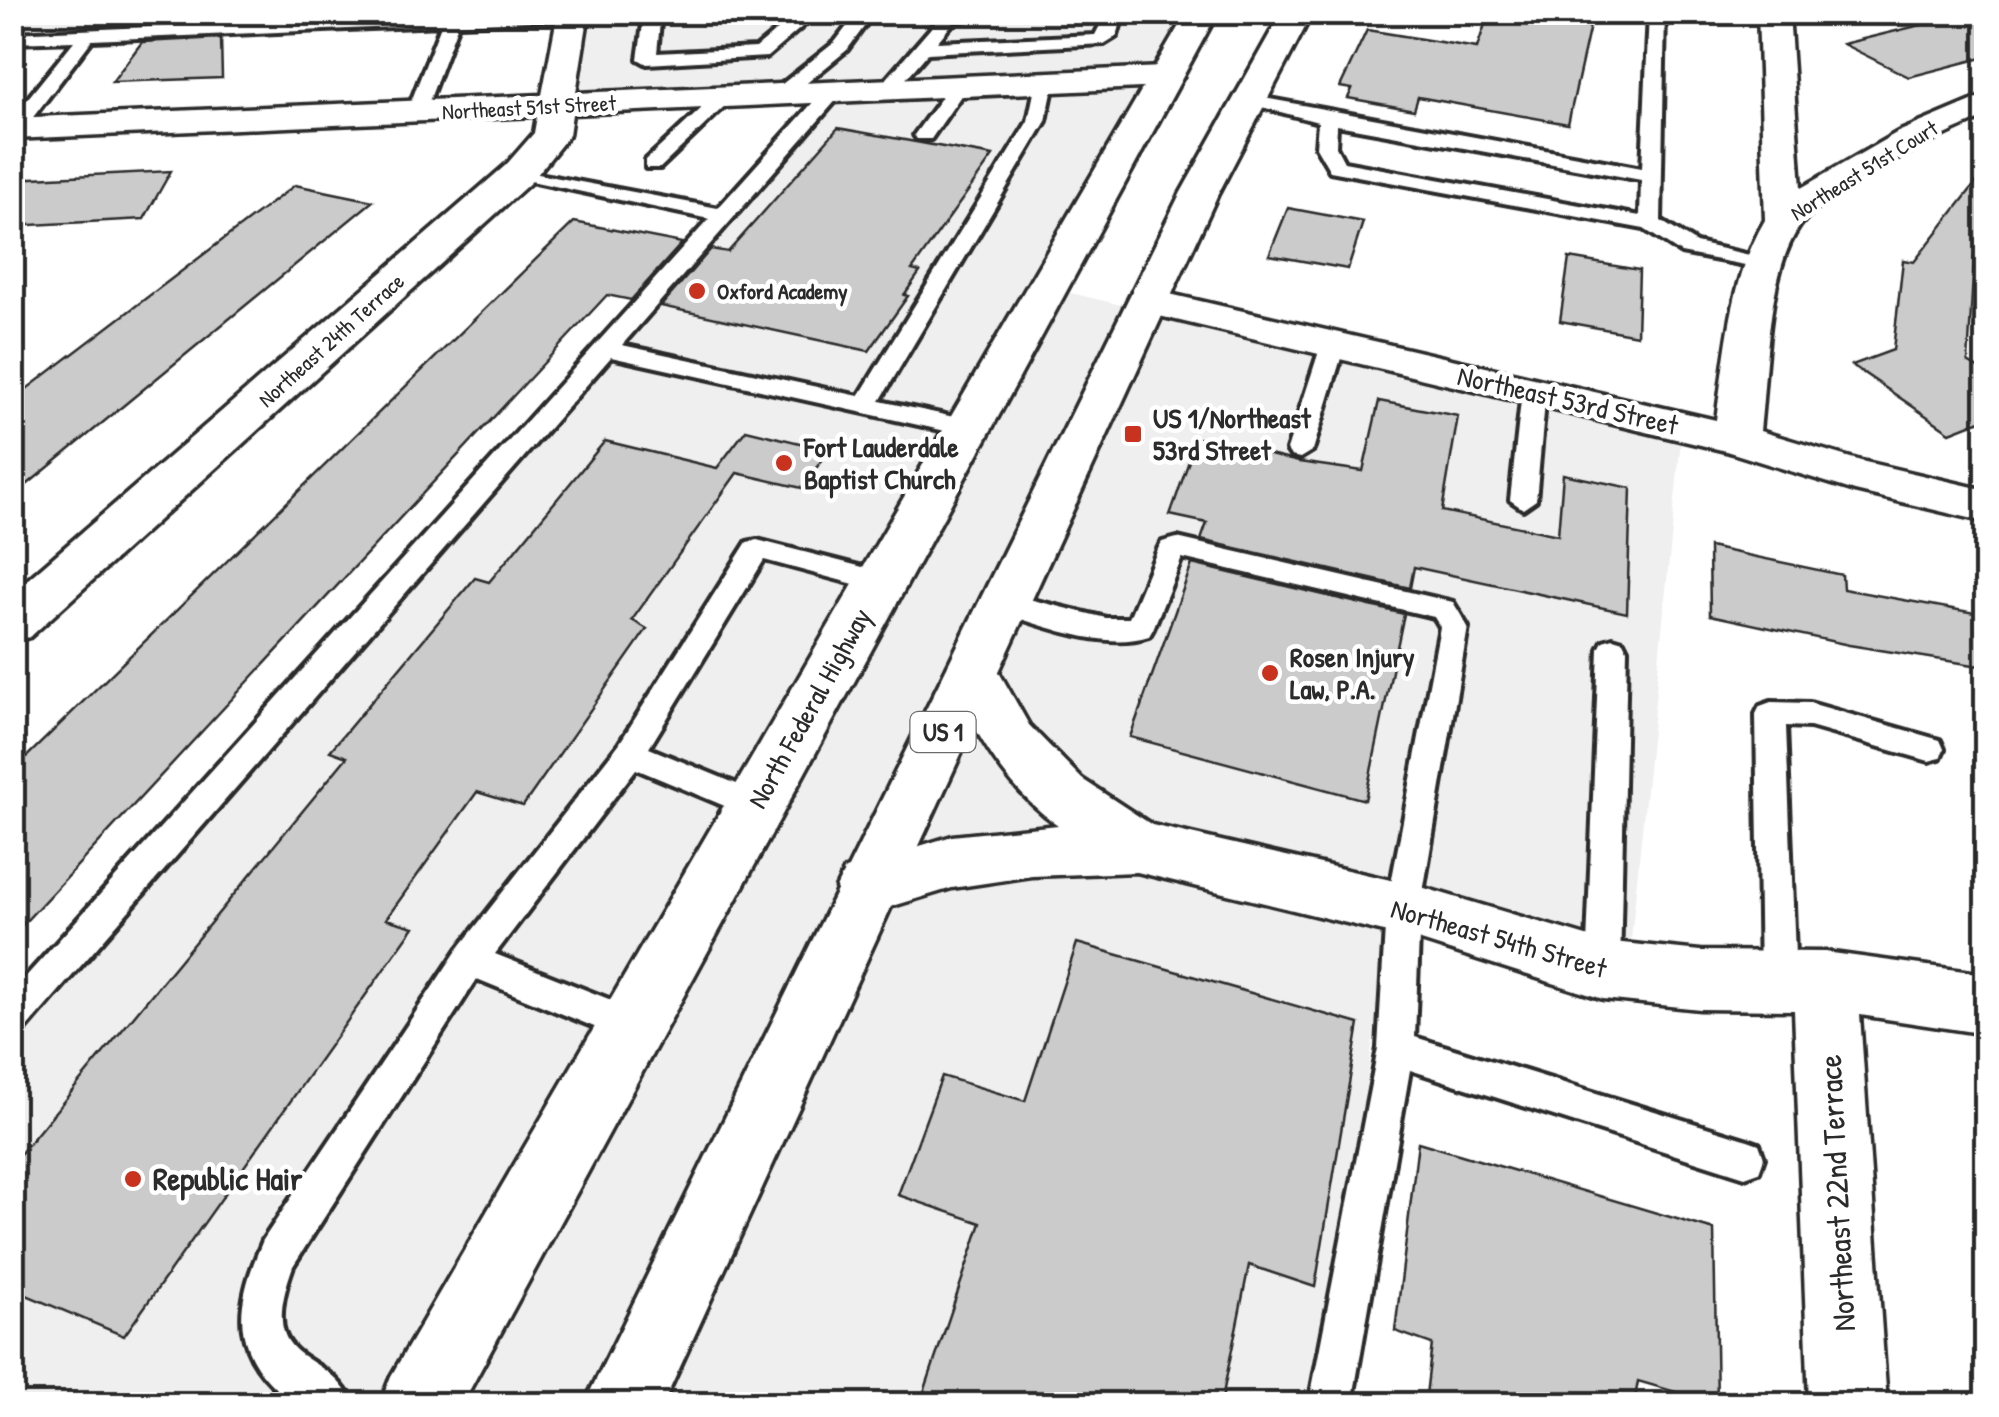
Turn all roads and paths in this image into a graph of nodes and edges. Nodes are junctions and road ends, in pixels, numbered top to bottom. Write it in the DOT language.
graph roads {
  1 [pos="184,12"];
  2 [pos="761,12"];
  3 [pos="802,12"];
  4 [pos="866,12"];
  5 [pos="995,12"];
  6 [pos="1116,12"];
  7 [pos="1202,12"];
  8 [pos="1298,12"];
  9 [pos="1656,12"];
  10 [pos="1774,12"];
  11 [pos="574,13"];
  12 [pos="451,20"];
  13 [pos="172,31"];
  14 [pos="87,35"];
  15 [pos="12,38"];
  16 [pos="922,48"];
  17 [pos="1163,77"];
  18 [pos="1045,83"];
  19 [pos="958,87"];
  20 [pos="886,91"];
  21 [pos="832,93"];
  22 [pos="778,96"];
  23 [pos="724,98"];
  24 [pos="1248,101"];
  25 [pos="1986,105"];
  26 [pos="553,106"];
  27 [pos="416,112"];
  28 [pos="1328,118"];
  29 [pos="1136,124"];
  30 [pos="13,129"];
  31 [pos="924,135"];
  32 [pos="654,164"];
  33 [pos="519,173"];
  34 [pos="1652,176"];
  35 [pos="725,216"];
  36 [pos="1784,219"];
  37 [pos="1650,224"];
  38 [pos="1764,265"];
  39 [pos="1148,301"];
  40 [pos="1334,345"];
  41 [pos="606,349"];
  42 [pos="1534,391"];
  43 [pos="865,406"];
  44 [pos="968,428"];
  45 [pos="1736,439"];
  46 [pos="1300,450"];
  47 [pos="1523,500"];
  48 [pos="1986,506"];
  49 [pos="880,580"];
  50 [pos="1004,603"];
  51 [pos="12,622"];
  52 [pos="1613,649"];
  53 [pos="972,672"];
  54 [pos="1929,749"];
  55 [pos="630,752"];
  56 [pos="755,806"];
  57 [pos="1137,847"];
  58 [pos="867,888"];
  59 [pos="1403,910"];
  60 [pos="470,960"];
  61 [pos="1602,970"];
  62 [pos="1801,981"];
  63 [pos="1986,1004"];
  64 [pos="12,1018"];
  65 [pos="631,1025"];
  66 [pos="1396,1048"];
  67 [pos="1745,1158"];
  68 [pos="434,1389"];
  69 [pos="331,1404"];
  70 [pos="624,1404"];
  71 [pos="1331,1404"];
  72 [pos="1848,1404"];
  1 -- 13 [label="lane"];
  2 -- 3 [label="lane"];
  4 -- 22 [label="lane"];
  5 -- 16 [label="lane"];
  6 -- 16 [label="lane"];
  7 -- 17 [label="street, North Federal Highway"];
  8 -- 24 [label="street, US 1"];
  9 -- 34 [label="lane"];
  10 -- 36 [label="street"];
  11 -- 12 [label="lane"];
  11 -- 26 [label="street, Northeast 24th Terrace"];
  12 -- 13 [label="lane"];
  12 -- 27 [label="lane"];
  13 -- 14 [label="lane"];
  14 -- 15 [label="lane"];
  14 -- 30 [label="lane"];
  16 -- 20 [label="lane"];
  17 -- 18 [label="street, Northeast 51st Street"];
  17 -- 29 [label="street, North Federal Highway"];
  18 -- 19 [label="street, Northeast 51st Street"];
  18 -- 29 [label="street, Northeast 51st Street"];
  18 -- 43 [label="lane"];
  19 -- 20 [label="street, Northeast 51st Street"];
  19 -- 31 [label="lane"];
  20 -- 21 [label="street, Northeast 51st Street"];
  21 -- 22 [label="street, Northeast 51st Street"];
  21 -- 35 [label="lane"];
  22 -- 23 [label="street, Northeast 51st Street"];
  23 -- 26 [label="street, Northeast 51st Street"];
  23 -- 32 [label="lane"];
  24 -- 28 [label="lane"];
  24 -- 39 [label="street, US 1"];
  25 -- 36 [label="street, Northeast 51st Court"];
  26 -- 27 [label="street, Northeast 51st Street"];
  26 -- 33 [label="street, Northeast 24th Terrace"];
  27 -- 30 [label="street, Northeast 51st Street"];
  28 -- 34 [label="lane"];
  28 -- 37 [label="lane"];
  29 -- 44 [label="street, North Federal Highway"];
  33 -- 35 [label="lane"];
  33 -- 51 [label="street, Northeast 24th Terrace"];
  34 -- 37 [label="lane"];
  35 -- 41 [label="lane"];
  36 -- 38 [label="street, Northeast 51st Court"];
  37 -- 38 [label="lane"];
  38 -- 45 [label="street, Northeast 51st Court"];
  39 -- 40 [label="street, Northeast 53rd Street"];
  39 -- 50 [label="street, US 1"];
  40 -- 42 [label="street, Northeast 53rd Street"];
  40 -- 46 [label="lane"];
  41 -- 43 [label="lane"];
  41 -- 64 [label="lane"];
  42 -- 45 [label="street, Northeast 53rd Street"];
  42 -- 47 [label="lane"];
  43 -- 44 [label="lane"];
  44 -- 49 [label="street, North Federal Highway"];
  45 -- 48 [label="street, Northeast 53rd Street"];
  49 -- 55 [label="lane"];
  49 -- 56 [label="street, North Federal Highway"];
  50 -- 53 [label="street, US 1"];
  50 -- 59 [label="lane"];
  52 -- 61 [label="lane"];
  53 -- 57 [label="street, Northeast 54th Street"];
  53 -- 58 [label="street, US 1"];
  54 -- 62 [label="lane"];
  55 -- 56 [label="lane"];
  55 -- 60 [label="lane"];
  56 -- 65 [label="street, North Federal Highway"];
  57 -- 58 [label="street, Northeast 54th Street"];
  57 -- 59 [label="street, Northeast 54th Street"];
  58 -- 70 [label="street, US 1"];
  59 -- 61 [label="street, Northeast 54th Street"];
  59 -- 66 [label="lane"];
  60 -- 65 [label="lane"];
  60 -- 69 [label="lane"];
  61 -- 62 [label="street, Northeast 54th Street"];
  62 -- 63 [label="street, Northeast 54th Street"];
  62 -- 72 [label="street, Northeast 22nd Terrace"];
  65 -- 68 [label="street, North Federal Highway"];
  66 -- 67 [label="lane"];
  66 -- 71 [label="lane"];
}
